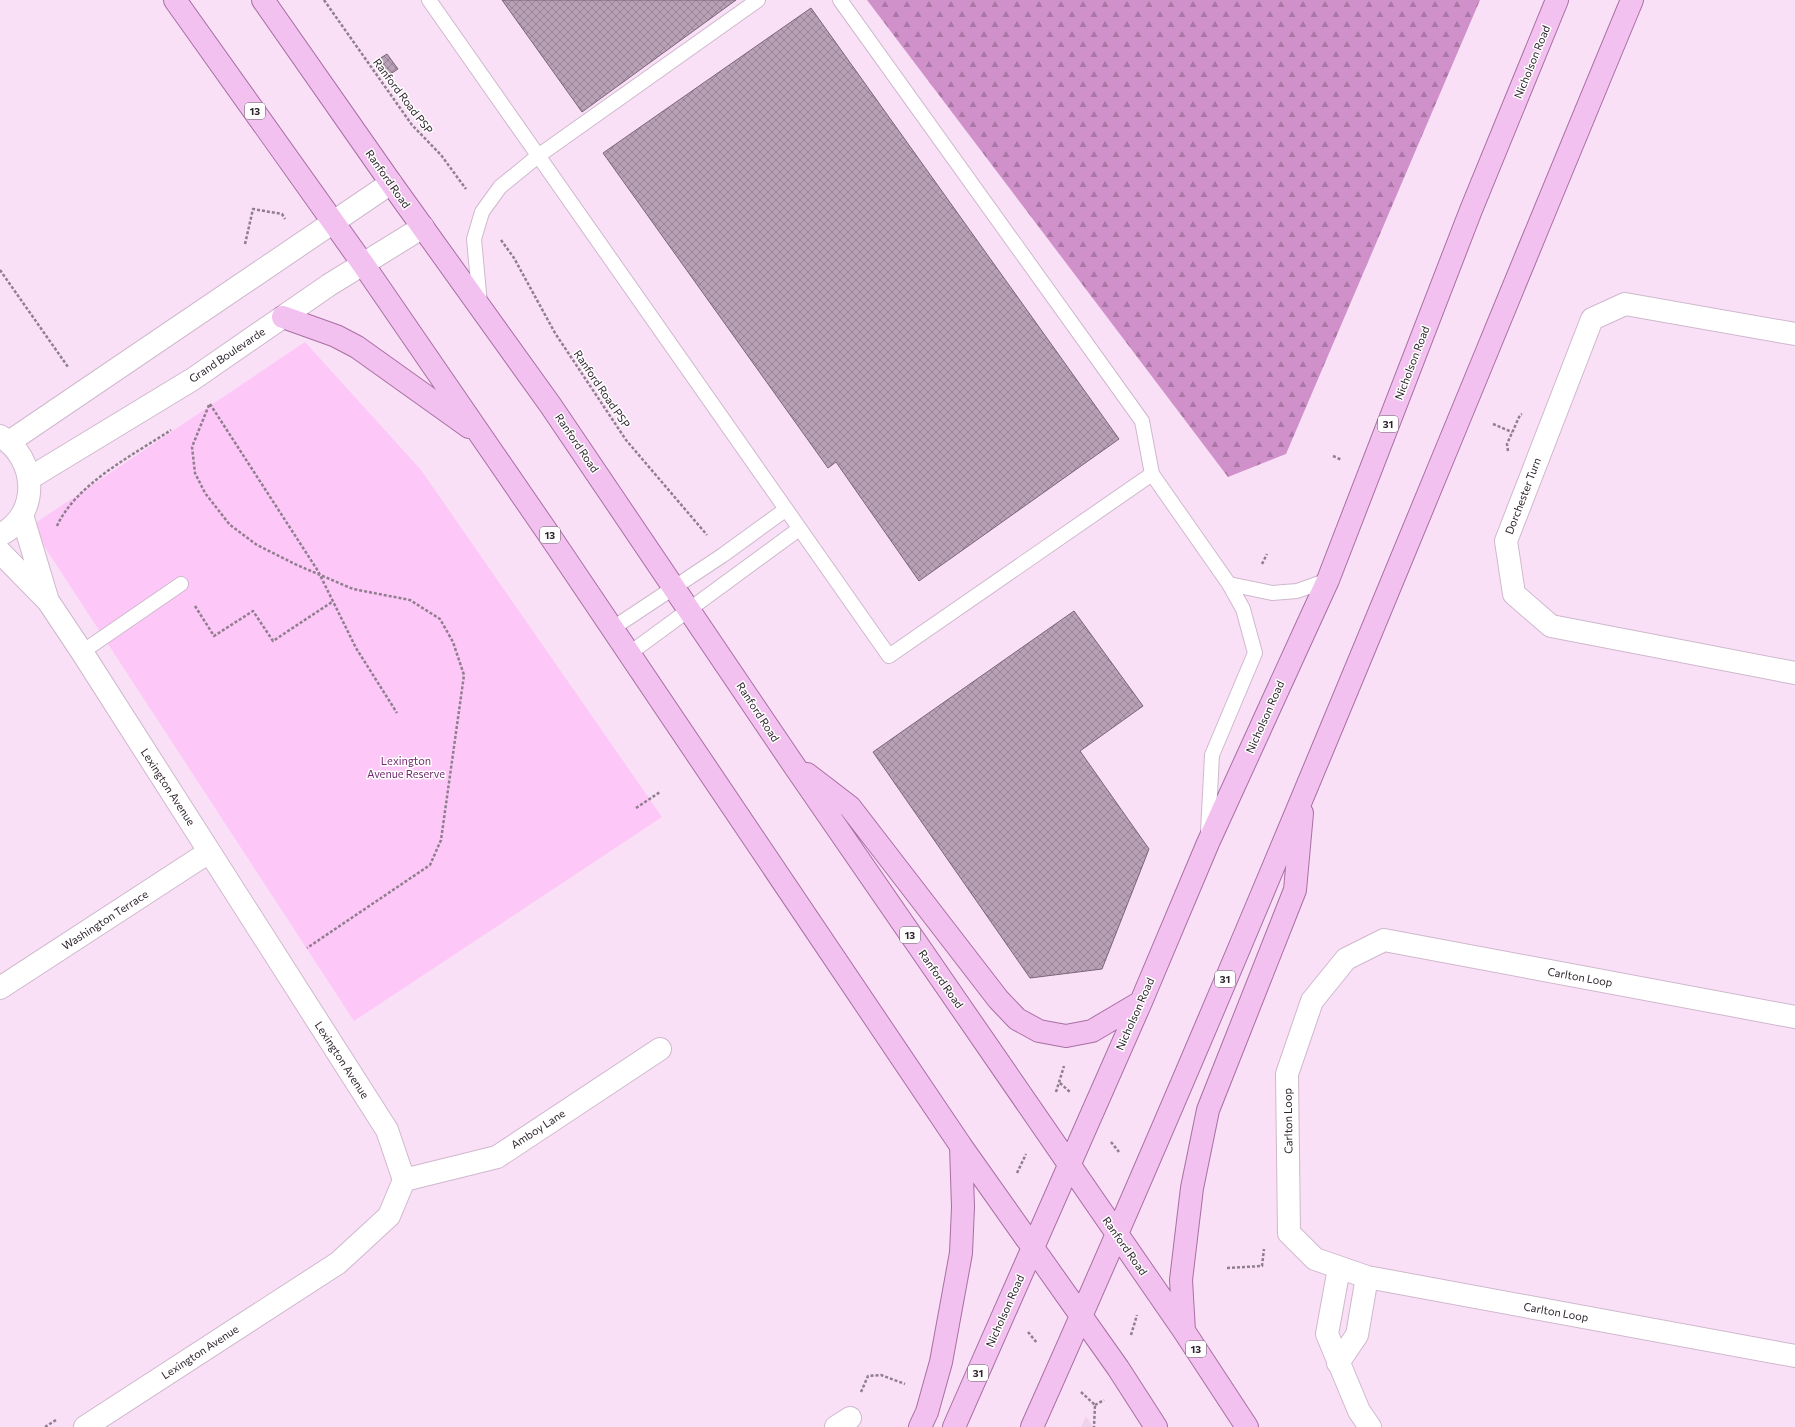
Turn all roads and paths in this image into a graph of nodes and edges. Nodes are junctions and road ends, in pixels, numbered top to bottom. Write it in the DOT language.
graph roads {
  1 [pos="175,0"];
  2 [pos="263,0"];
  3 [pos="324,0"];
  4 [pos="429,0"];
  5 [pos="758,0"];
  6 [pos="840,0"];
  7 [pos="1557,0"];
  8 [pos="1632,0"];
  9 [pos="538,156"];
  10 [pos="391,183"];
  11 [pos="468,192"];
  12 [pos="253,208"];
  13 [pos="282,214"];
  14 [pos="334,223"];
  15 [pos="423,227"];
  16 [pos="498,235"];
  17 [pos="363,264"];
  18 [pos="0,270"];
  19 [pos="480,305"];
  20 [pos="282,317"];
  21 [pos="1795,334"];
  22 [pos="193,379"];
  23 [pos="83,391"];
  24 [pos="216,399"];
  25 [pos="210,404"];
  26 [pos="203,408"];
  27 [pos="1493,424"];
  28 [pos="177,426"];
  29 [pos="1512,432"];
  30 [pos="480,435"];
  31 [pos="5,439"];
  32 [pos="1152,474"];
  33 [pos="30,478"];
  34 [pos="785,510"];
  35 [pos="22,515"];
  36 [pos="799,529"];
  37 [pos="56,530"];
  38 [pos="0,536"];
  39 [pos="710,538"];
  40 [pos="0,552"];
  41 [pos="320,575"];
  42 [pos="1328,580"];
  43 [pos="181,584"];
  44 [pos="1229,584"];
  45 [pos="675,587"];
  46 [pos="48,601"];
  47 [pos="332,602"];
  48 [pos="690,609"];
  49 [pos="613,628"];
  50 [pos="82,652"];
  51 [pos="630,653"];
  52 [pos="1795,673"];
  53 [pos="397,713"];
  54 [pos="790,761"];
  55 [pos="660,792"];
  56 [pos="1304,792"];
  57 [pos="636,808"];
  58 [pos="1208,843"];
  59 [pos="209,852"];
  60 [pos="302,951"];
  61 [pos="0,988"];
  62 [pos="1141,1002"];
  63 [pos="1795,1017"];
  64 [pos="660,1049"];
  65 [pos="1064,1071"];
  66 [pos="1060,1082"];
  67 [pos="961,1146"];
  68 [pos="1069,1165"];
  69 [pos="404,1180"];
  70 [pos="1289,1233"];
  71 [pos="1117,1234"];
  72 [pos="1032,1247"];
  73 [pos="1227,1268"];
  74 [pos="1339,1268"];
  75 [pos="1367,1277"];
  76 [pos="1081,1316"];
  77 [pos="1184,1331"];
  78 [pos="1795,1356"];
  79 [pos="1338,1363"];
  80 [pos="868,1376"];
  81 [pos="908,1385"];
  82 [pos="85,1427"];
  83 [pos="920,1427"];
  84 [pos="954,1427"];
  85 [pos="1032,1427"];
  86 [pos="1156,1427"];
  87 [pos="1247,1427"];
  88 [pos="1370,1427"];
  1 -- 14 [label="main road, 13"];
  2 -- 10 [label="main road, Ranford Road / 13"];
  3 -- 11 [label="path, Ranford Road PSP"];
  4 -- 9 [label="lane"];
  5 -- 9 [label="lane"];
  6 -- 32 [label="lane"];
  7 -- 42 [label="main road, Nicholson Road / 31"];
  8 -- 56 [label="main road, 31"];
  9 -- 19 [label="lane"];
  9 -- 34 [label="lane"];
  10 -- 14 [label="street"];
  10 -- 15 [label="main road, Ranford Road / 13"];
  12 -- 13 [label="path"];
  14 -- 17 [label="main road, 13"];
  14 -- 23 [label="street"];
  15 -- 17 [label="street, Grand Boulevarde"];
  15 -- 19 [label="main road, Ranford Road / 13"];
  16 -- 39 [label="path, Ranford Road PSP"];
  17 -- 20 [label="street, Grand Boulevarde"];
  17 -- 30 [label="main road, 13"];
  18 -- 23 [label="path"];
  19 -- 45 [label="main road, Ranford Road / 13"];
  20 -- 22 [label="street, Grand Boulevarde"];
  20 -- 30 [label="main road"];
  21 -- 52 [label="street, Dorchester Turn"];
  22 -- 25 [label="path"];
  22 -- 33 [label="street, Grand Boulevarde"];
  23 -- 31 [label="street"];
  24 -- 25 [label="path"];
  25 -- 26 [label="path"];
  25 -- 41 [label="path"];
  25 -- 41 [label="path"];
  27 -- 29 [label="path"];
  28 -- 37 [label="path"];
  30 -- 49 [label="main road, 13"];
  31 -- 33 [label="street"];
  32 -- 36 [label="lane"];
  32 -- 44 [label="lane"];
  33 -- 35 [label="street"];
  34 -- 36 [label="lane"];
  34 -- 45 [label="lane"];
  35 -- 38 [label="street"];
  35 -- 46 [label="street, Lexington Avenue"];
  36 -- 48 [label="lane"];
  40 -- 46 [label="street, Lexington Avenue"];
  41 -- 47 [label="path"];
  41 -- 60 [label="path"];
  42 -- 44 [label="lane"];
  42 -- 58 [label="main road, Nicholson Road / 31"];
  43 -- 47 [label="path"];
  43 -- 50 [label="lane"];
  44 -- 58 [label="lane"];
  45 -- 48 [label="main road, Ranford Road / 13"];
  45 -- 49 [label="lane"];
  46 -- 50 [label="street, Lexington Avenue"];
  47 -- 53 [label="path"];
  48 -- 51 [label="lane"];
  48 -- 54 [label="main road, Ranford Road / 13"];
  49 -- 51 [label="main road, 13"];
  50 -- 59 [label="street, Lexington Avenue"];
  51 -- 67 [label="main road, 13"];
  54 -- 62 [label="main road"];
  54 -- 68 [label="main road, Ranford Road / 13"];
  55 -- 57 [label="path"];
  56 -- 71 [label="main road, 31"];
  56 -- 77 [label="main road"];
  58 -- 62 [label="main road, Nicholson Road / 31"];
  59 -- 61 [label="street, Washington Terrace"];
  59 -- 69 [label="street, Lexington Avenue"];
  62 -- 68 [label="main road, Nicholson Road / 31"];
  63 -- 70 [label="street, Carlton Loop"];
  64 -- 69 [label="street, Amboy Lane"];
  65 -- 66 [label="path"];
  67 -- 72 [label="main road, 13"];
  67 -- 83 [label="main road"];
  68 -- 71 [label="main road, Ranford Road / 13"];
  68 -- 72 [label="main road, Nicholson Road / 31"];
  69 -- 82 [label="street, Lexington Avenue"];
  70 -- 73 [label="path"];
  70 -- 74 [label="street, Carlton Loop"];
  71 -- 76 [label="main road, 31"];
  71 -- 77 [label="main road, Ranford Road / 13"];
  72 -- 76 [label="main road, 13"];
  72 -- 84 [label="main road, Nicholson Road / 31"];
  74 -- 75 [label="street, Carlton Loop"];
  74 -- 79 [label="street"];
  75 -- 78 [label="street, Carlton Loop"];
  75 -- 79 [label="street"];
  76 -- 85 [label="main road, 31"];
  76 -- 86 [label="main road, 13"];
  77 -- 87 [label="main road, Ranford Road / 13"];
  79 -- 88 [label="street"];
  80 -- 81 [label="path"];
}
